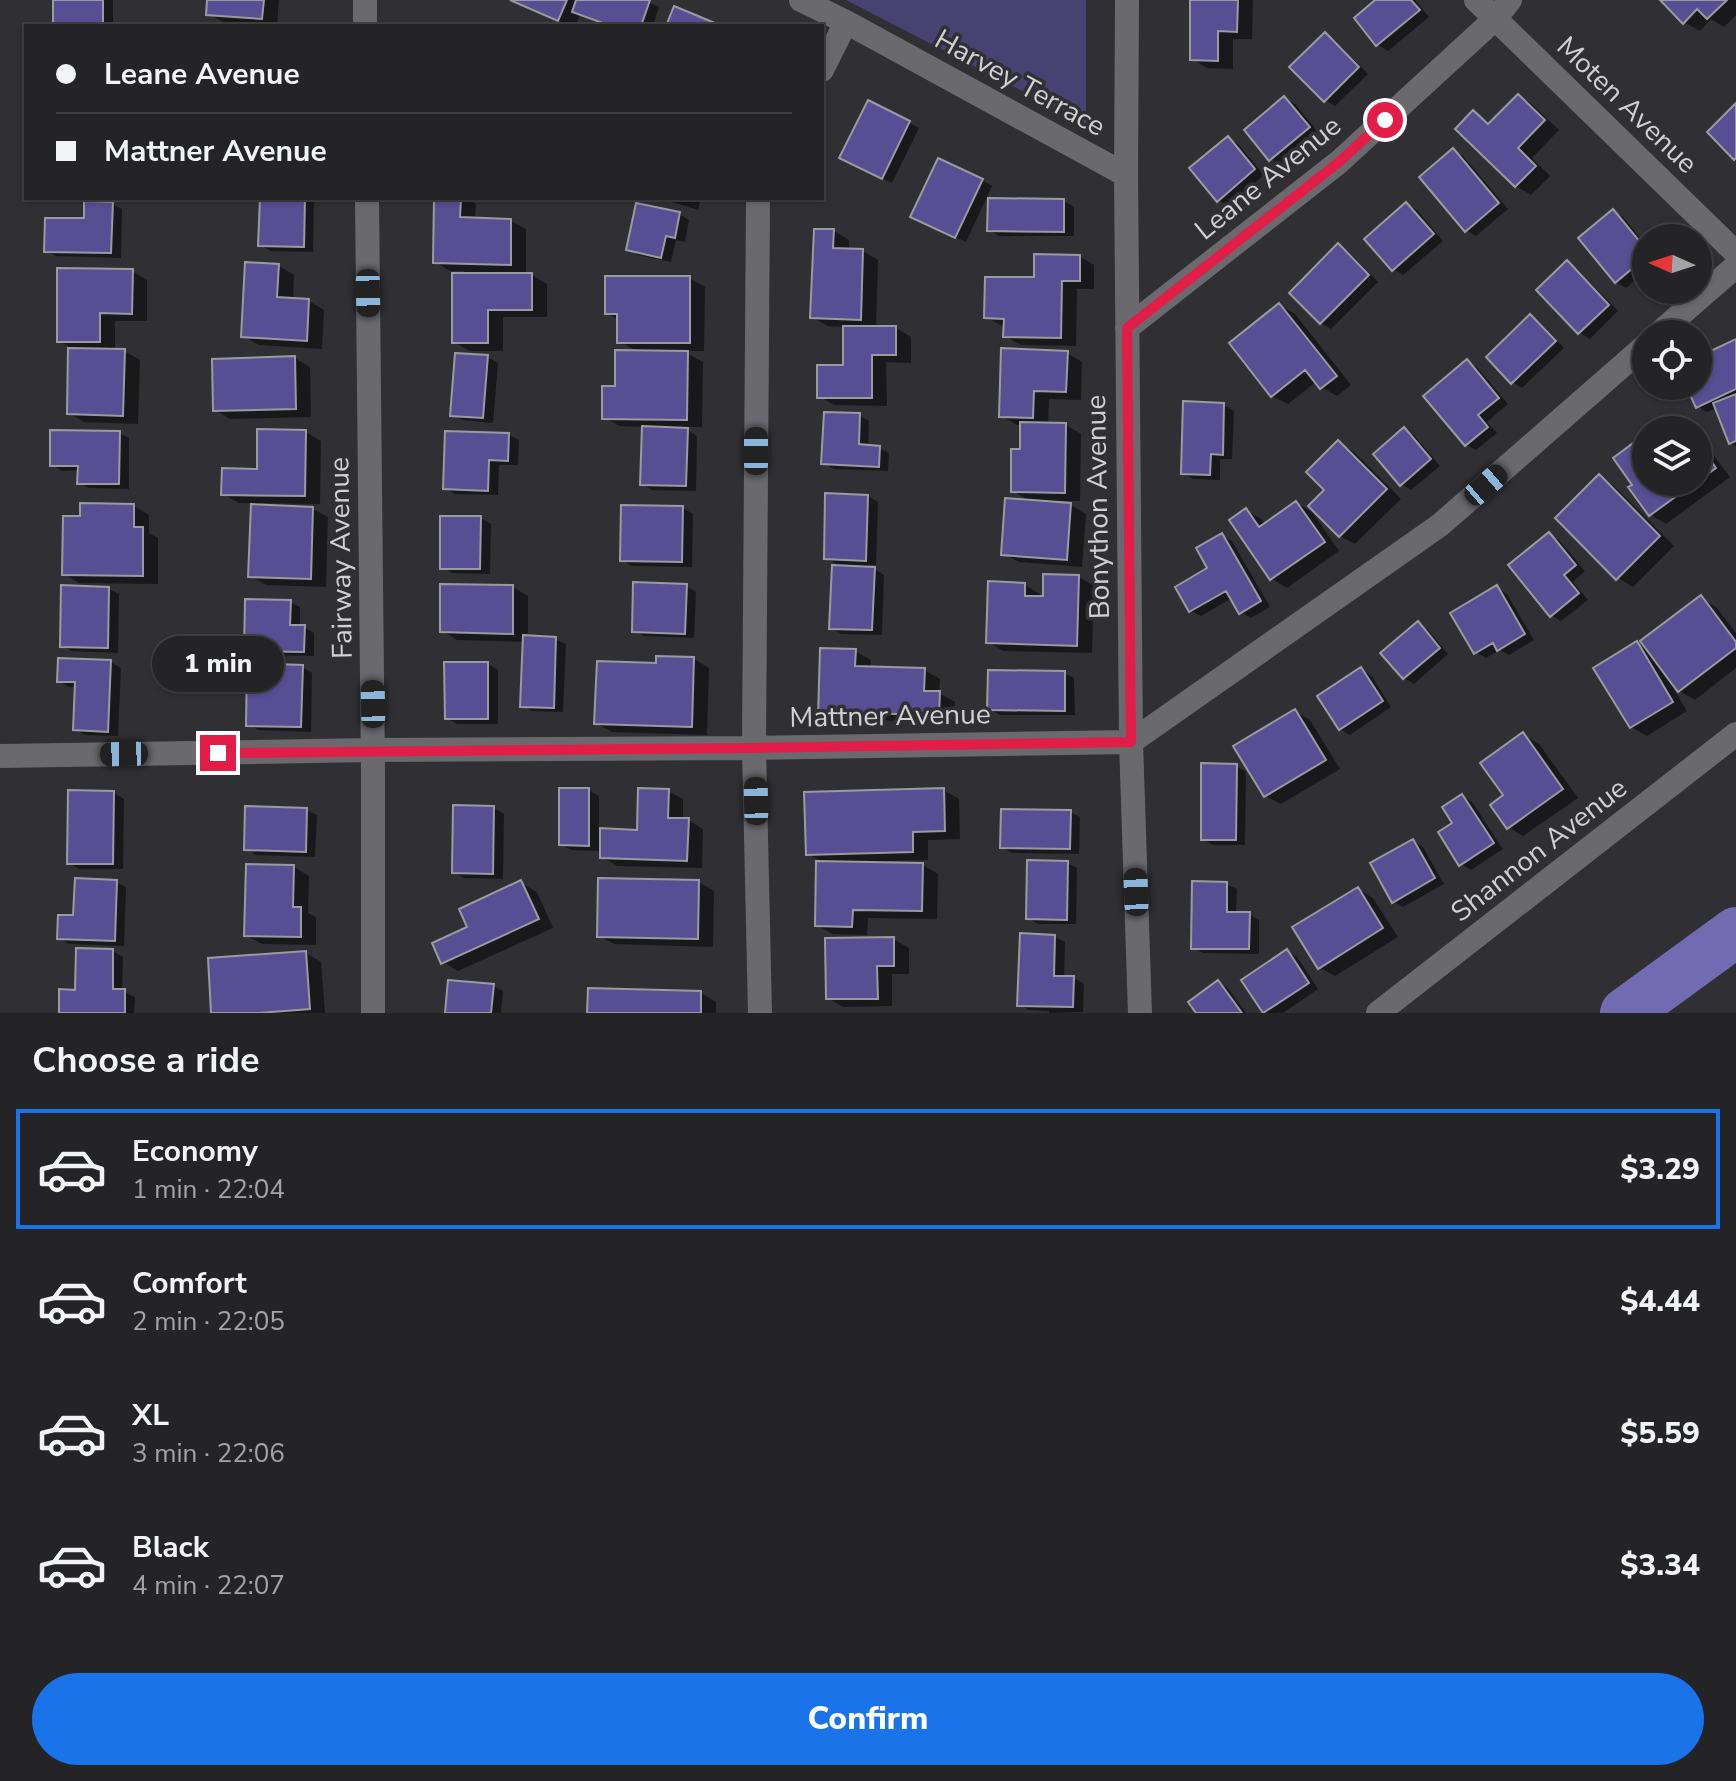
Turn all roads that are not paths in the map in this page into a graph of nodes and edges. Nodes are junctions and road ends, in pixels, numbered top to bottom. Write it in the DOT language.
graph roads {
  1 [pos="365,0"];
  2 [pos="801,0"];
  3 [pos="1127,0"];
  4 [pos="1476,0"];
  5 [pos="1510,0"];
  6 [pos="1495,19"];
  7 [pos="846,22"];
  8 [pos="365,24"];
  9 [pos="824,66"];
  10 [pos="1126,175"];
  11 [pos="367,200"];
  12 [pos="758,200"];
  13 [pos="1736,253"];
  14 [pos="1736,266"];
  15 [pos="1674,320"];
  16 [pos="1127,328"];
  17 [pos="1632,357"];
  18 [pos="1736,734"];
  19 [pos="1131,742"];
  20 [pos="754,748"];
  21 [pos="373,750"];
  22 [pos="0,756"];
  23 [pos="373,1013"];
  24 [pos="760,1013"];
  25 [pos="1140,1013"];
  26 [pos="1378,1013"];
  1 -- 8 [label="street"];
  2 -- 7 [label="street, Harvey Terrace"];
  3 -- 10 [label="street, Bonython Avenue"];
  4 -- 6 [label="street, Moten Avenue"];
  5 -- 6 [label="street, Leane Avenue"];
  6 -- 13 [label="street, Moten Avenue"];
  6 -- 16 [label="street, Leane Avenue"];
  7 -- 9 [label="street"];
  7 -- 10 [label="street, Harvey Terrace"];
  10 -- 16 [label="street, Bonython Avenue"];
  11 -- 21 [label="street, Fairway Avenue"];
  12 -- 20 [label="street"];
  14 -- 15 [label="street"];
  16 -- 19 [label="street, Bonython Avenue"];
  17 -- 19 [label="street"];
  18 -- 26 [label="street, Shannon Avenue"];
  19 -- 20 [label="street, Mattner Avenue"];
  19 -- 25 [label="street, Bonython Avenue"];
  20 -- 21 [label="street, Mattner Avenue"];
  20 -- 24 [label="street"];
  21 -- 22 [label="street, Mattner Avenue"];
  21 -- 23 [label="street, Fairway Avenue"];
}
